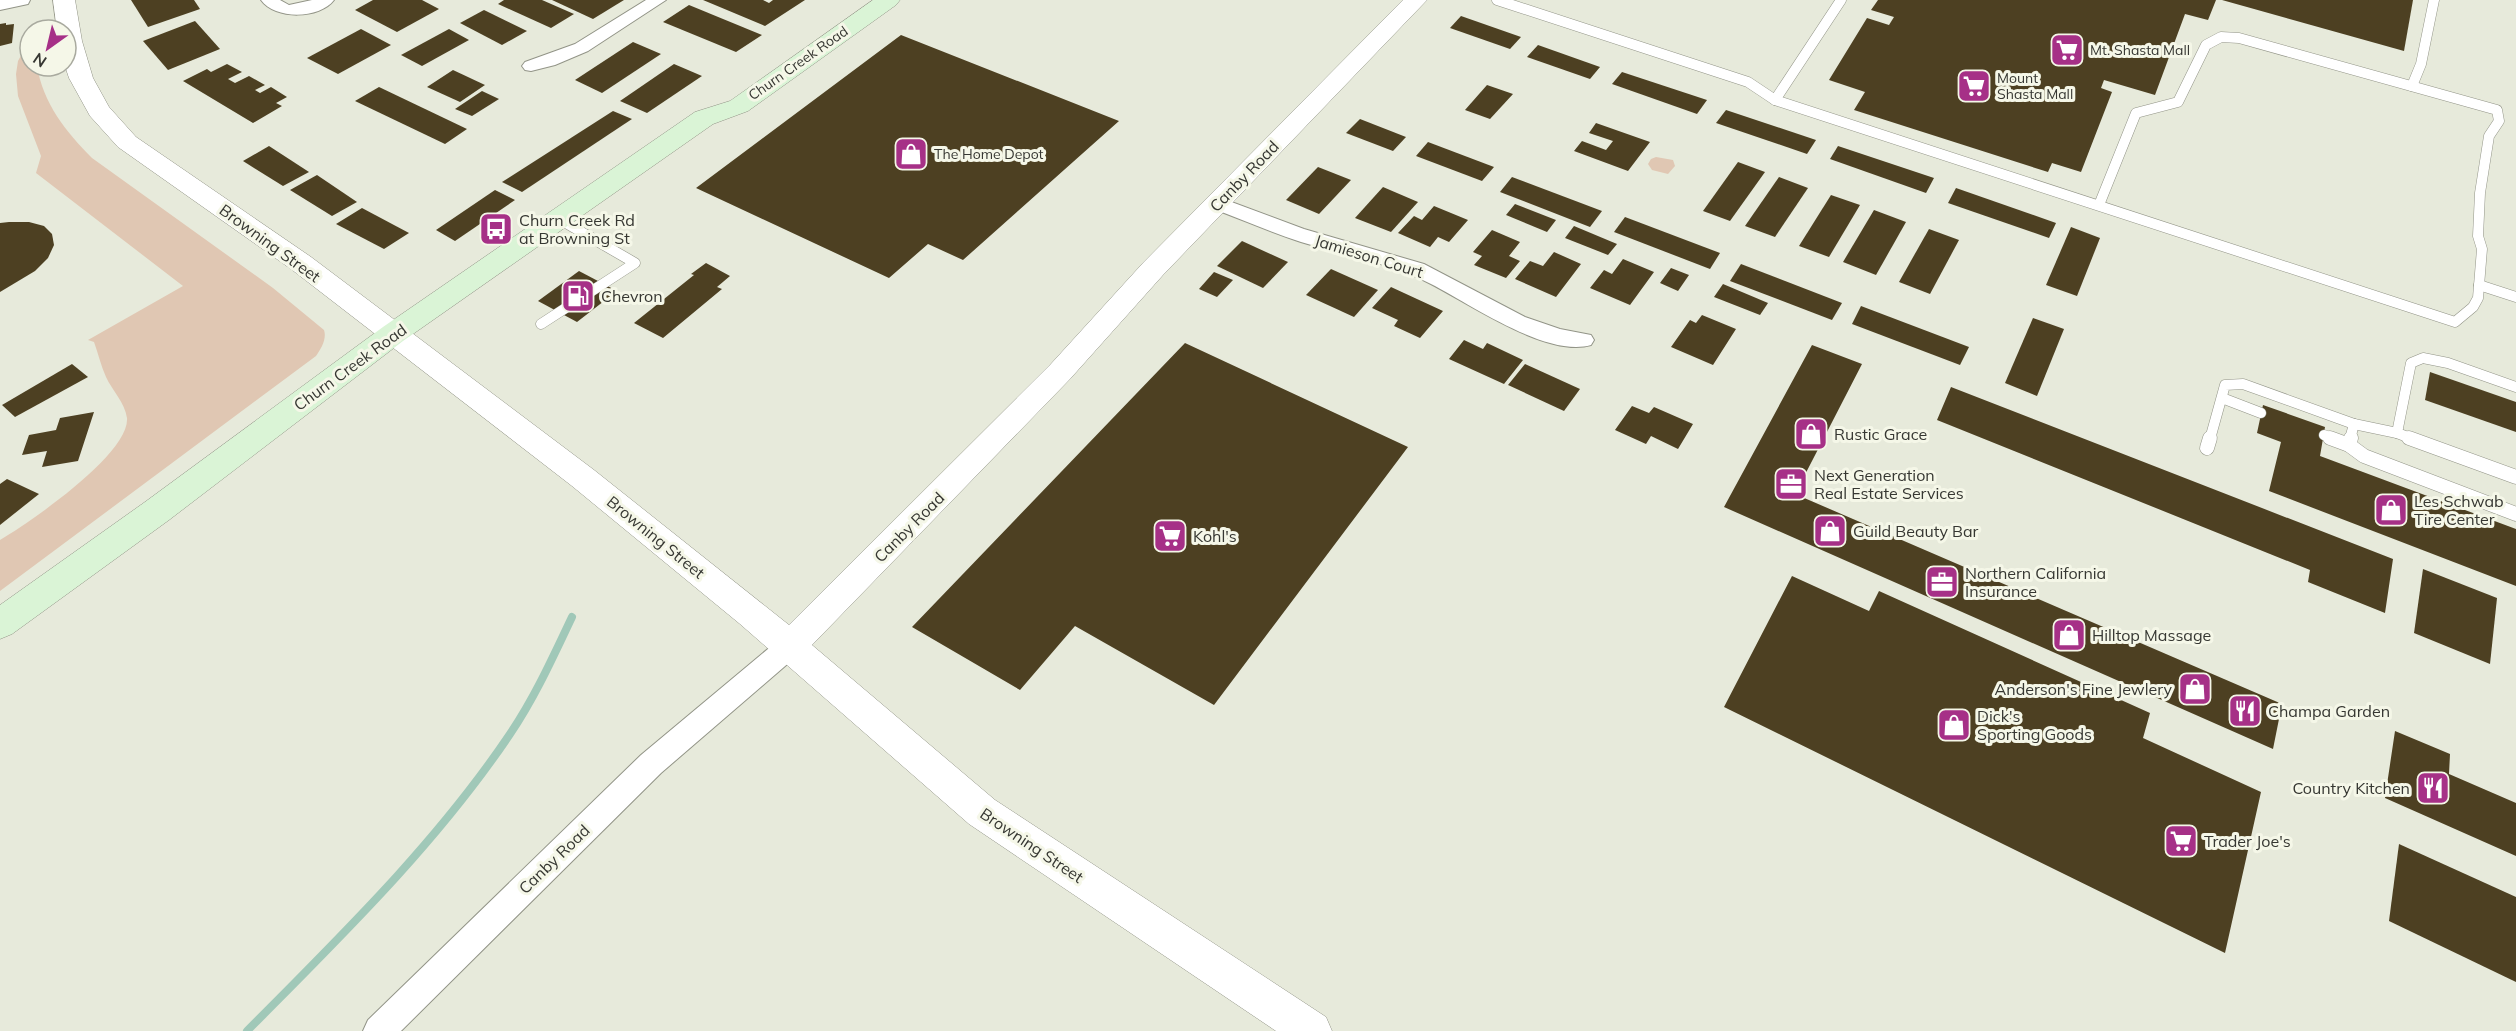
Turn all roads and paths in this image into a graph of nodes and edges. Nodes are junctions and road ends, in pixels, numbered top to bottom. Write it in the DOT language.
graph roads {
  1 [pos="22,0"];
  2 [pos="64,0"];
  3 [pos="269,0"];
  4 [pos="326,0"];
  5 [pos="658,0"];
  6 [pos="853,0"];
  7 [pos="888,0"];
  8 [pos="1416,0"];
  9 [pos="1497,0"];
  10 [pos="1841,0"];
  11 [pos="2434,0"];
  12 [pos="0,5"];
  13 [pos="531,66"];
  14 [pos="2412,87"];
  15 [pos="1775,100"];
  16 [pos="704,118"];
  17 [pos="1218,203"];
  18 [pos="2099,205"];
  19 [pos="559,219"];
  20 [pos="2480,285"];
  21 [pos="2516,297"];
  22 [pos="541,324"];
  23 [pos="393,334"];
  24 [pos="1583,340"];
  25 [pos="2516,387"];
  26 [pos="2222,398"];
  27 [pos="2261,413"];
  28 [pos="2354,424"];
  29 [pos="2397,433"];
  30 [pos="2324,435"];
  31 [pos="2349,445"];
  32 [pos="2207,448"];
  33 [pos="2516,477"];
  34 [pos="2516,514"];
  35 [pos="0,624"];
  36 [pos="790,646"];
  37 [pos="379,1031"];
  38 [pos="1312,1031"];
  1 -- 12 [label="street"];
  2 -- 23 [label="street, Browning Street"];
  3 -- 4 [label="street"];
  5 -- 13 [label="street"];
  6 -- 16 [label="main road, Churn Creek Road"];
  7 -- 16 [label="main road, Churn Creek Road"];
  8 -- 17 [label="street, Canby Road"];
  9 -- 15 [label="lane"];
  10 -- 15 [label="lane"];
  11 -- 14 [label="lane"];
  14 -- 18 [label="lane"];
  14 -- 20 [label="lane"];
  15 -- 18 [label="lane"];
  16 -- 19 [label="main road, Churn Creek Road"];
  17 -- 24 [label="street, Jamieson Court"];
  17 -- 36 [label="street, Canby Road"];
  18 -- 20 [label="lane"];
  19 -- 22 [label="lane"];
  19 -- 23 [label="main road, Churn Creek Road"];
  20 -- 21 [label="lane"];
  23 -- 35 [label="main road, Churn Creek Road"];
  23 -- 36 [label="street, Browning Street"];
  25 -- 29 [label="lane"];
  26 -- 27 [label="lane"];
  26 -- 28 [label="lane"];
  26 -- 32 [label="lane"];
  28 -- 29 [label="lane"];
  28 -- 31 [label="lane"];
  29 -- 33 [label="lane"];
  30 -- 31 [label="lane"];
  31 -- 34 [label="lane"];
  36 -- 37 [label="street, Canby Road"];
  36 -- 38 [label="street, Browning Street"];
}
